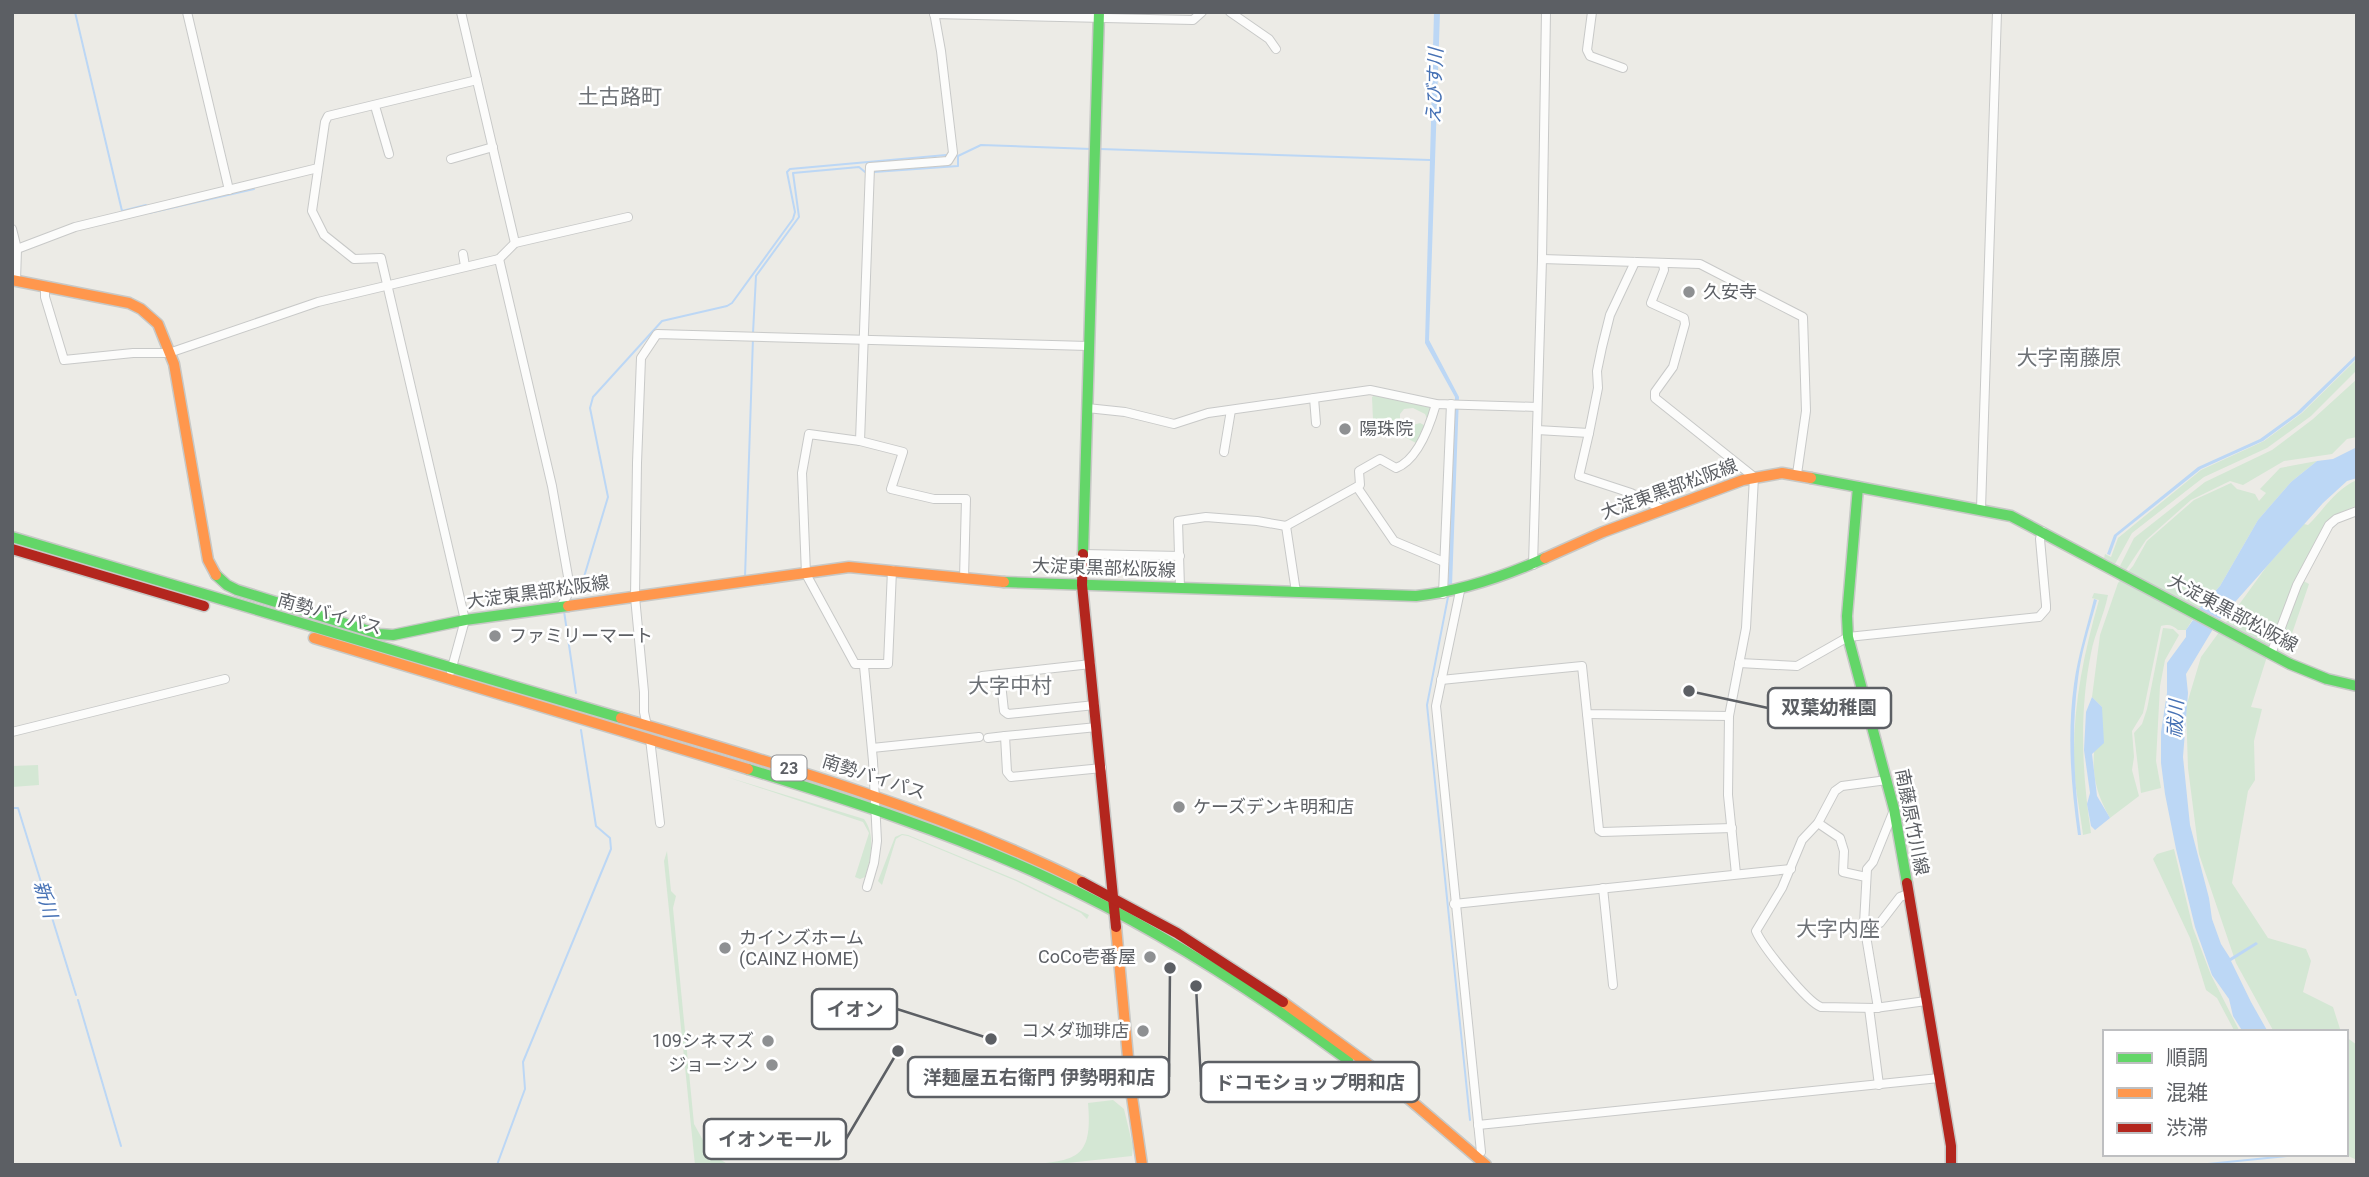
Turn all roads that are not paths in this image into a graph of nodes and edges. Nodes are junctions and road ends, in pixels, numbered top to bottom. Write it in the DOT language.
graph roads {
  1 [pos="187,12"];
  2 [pos="461,12"];
  3 [pos="1202,12"];
  4 [pos="1230,12"];
  5 [pos="1546,12"];
  6 [pos="1592,12"];
  7 [pos="1997,12"];
  8 [pos="934,13"];
  9 [pos="1099,16"];
  10 [pos="1276,50"];
  11 [pos="1623,68"];
  12 [pos="477,79"];
  13 [pos="375,106"];
  14 [pos="493,147"];
  15 [pos="389,154"];
  16 [pos="451,159"];
  17 [pos="318,168"];
  18 [pos="229,190"];
  19 [pos="628,217"];
  20 [pos="12,229"];
  21 [pos="515,243"];
  22 [pos="17,249"];
  23 [pos="463,254"];
  24 [pos="499,258"];
  25 [pos="1542,259"];
  26 [pos="1635,262"];
  27 [pos="1663,263"];
  28 [pos="465,267"];
  29 [pos="14,280"];
  30 [pos="388,285"];
  31 [pos="44,287"];
  32 [pos="863,339"];
  33 [pos="1088,346"];
  34 [pos="169,353"];
  35 [pos="1314,398"];
  36 [pos="1436,404"];
  37 [pos="1455,404"];
  38 [pos="1537,407"];
  39 [pos="1087,408"];
  40 [pos="1231,410"];
  41 [pos="1317,423"];
  42 [pos="1536,430"];
  43 [pos="1589,433"];
  44 [pos="860,441"];
  45 [pos="1224,452"];
  46 [pos="1797,474"];
  47 [pos="1754,477"];
  48 [pos="1357,487"];
  49 [pos="1858,487"];
  50 [pos="1981,509"];
  51 [pos="1664,510"];
  52 [pos="2357,511"];
  53 [pos="1286,526"];
  54 [pos="2042,531"];
  55 [pos="12,537"];
  56 [pos="12,549"];
  57 [pos="1083,554"];
  58 [pos="1180,556"];
  59 [pos="1444,562"];
  60 [pos="1533,565"];
  61 [pos="892,570"];
  62 [pos="806,574"];
  63 [pos="964,579"];
  64 [pos="1082,585"];
  65 [pos="1180,588"];
  66 [pos="1460,591"];
  67 [pos="1296,592"];
  68 [pos="1443,594"];
  69 [pos="635,597"];
  70 [pos="565,605"];
  71 [pos="465,620"];
  72 [pos="1848,637"];
  73 [pos="2269,653"];
  74 [pos="1739,663"];
  75 [pos="1091,664"];
  76 [pos="864,666"];
  77 [pos="452,667"];
  78 [pos="1000,674"];
  79 [pos="982,676"];
  80 [pos="225,679"];
  81 [pos="448,680"];
  82 [pos="1441,680"];
  83 [pos="2357,686"];
  84 [pos="1095,705"];
  85 [pos="1587,714"];
  86 [pos="1729,716"];
  87 [pos="647,726"];
  88 [pos="1097,727"];
  89 [pos="12,732"];
  90 [pos="1004,736"];
  91 [pos="651,740"];
  92 [pos="872,748"];
  93 [pos="1102,768"];
  94 [pos="1887,780"];
  95 [pos="876,795"];
  96 [pos="1895,809"];
  97 [pos="876,810"];
  98 [pos="1818,822"];
  99 [pos="660,823"];
  100 [pos="1732,828"];
  101 [pos="1791,869"];
  102 [pos="1737,874"];
  103 [pos="1866,877"];
  104 [pos="867,887"];
  105 [pos="1603,888"];
  106 [pos="1908,894"];
  107 [pos="1114,897"];
  108 [pos="1454,904"];
  109 [pos="1115,913"];
  110 [pos="1864,924"];
  111 [pos="1614,985"];
  112 [pos="1926,1001"];
  113 [pos="1874,1008"];
  114 [pos="1939,1078"];
  115 [pos="1879,1084"];
  116 [pos="1478,1125"];
  117 [pos="1481,1152"];
  118 [pos="1142,1165"];
  119 [pos="1473,1165"];
  120 [pos="1486,1165"];
  121 [pos="1951,1165"];
  1 -- 18 [label="street"];
  2 -- 12 [label="street"];
  3 -- 9 [label="street"];
  4 -- 10 [label="street"];
  5 -- 25 [label="street"];
  6 -- 11 [label="street"];
  7 -- 50 [label="street"];
  8 -- 9 [label="street"];
  8 -- 32 [label="street"];
  9 -- 33 [label="main road"];
  12 -- 13 [label="street"];
  12 -- 14 [label="street"];
  13 -- 15 [label="street"];
  13 -- 17 [label="street"];
  14 -- 16 [label="street"];
  14 -- 21 [label="street"];
  17 -- 18 [label="street"];
  17 -- 30 [label="street"];
  18 -- 22 [label="street"];
  19 -- 21 [label="street"];
  20 -- 22 [label="street"];
  21 -- 24 [label="street"];
  22 -- 29 [label="street"];
  23 -- 28 [label="street"];
  24 -- 28 [label="street"];
  24 -- 70 [label="street"];
  25 -- 26 [label="street"];
  25 -- 38 [label="street"];
  26 -- 27 [label="street"];
  26 -- 43 [label="street"];
  27 -- 46 [label="street"];
  27 -- 47 [label="street"];
  28 -- 30 [label="street"];
  29 -- 31 [label="main road, 大淀東黒部松阪線"];
  30 -- 34 [label="street"];
  30 -- 71 [label="street"];
  31 -- 34 [label="main road, 大淀東黒部松阪線"];
  31 -- 34 [label="street"];
  32 -- 33 [label="street"];
  32 -- 44 [label="street"];
  32 -- 69 [label="street"];
  33 -- 39 [label="main road"];
  34 -- 71 [label="main road, 大淀東黒部松阪線"];
  35 -- 36 [label="street"];
  35 -- 40 [label="street"];
  35 -- 41 [label="street"];
  36 -- 37 [label="street"];
  36 -- 48 [label="street"];
  37 -- 38 [label="street"];
  37 -- 59 [label="street"];
  38 -- 42 [label="street"];
  39 -- 40 [label="street"];
  39 -- 57 [label="main road"];
  40 -- 45 [label="street"];
  42 -- 43 [label="street"];
  42 -- 60 [label="street"];
  43 -- 51 [label="street"];
  44 -- 62 [label="street"];
  44 -- 63 [label="street"];
  46 -- 47 [label="main road, 大淀東黒部松阪線"];
  46 -- 49 [label="main road, 大淀東黒部松阪線"];
  47 -- 51 [label="main road, 大淀東黒部松阪線"];
  47 -- 74 [label="street"];
  48 -- 53 [label="street"];
  48 -- 59 [label="street"];
  49 -- 50 [label="main road, 大淀東黒部松阪線"];
  49 -- 72 [label="main road, 南藤原竹川線"];
  50 -- 54 [label="main road, 大淀東黒部松阪線"];
  51 -- 60 [label="main road, 大淀東黒部松阪線"];
  52 -- 73 [label="street"];
  53 -- 58 [label="street"];
  53 -- 67 [label="street"];
  54 -- 72 [label="street"];
  54 -- 73 [label="main road, 大淀東黒部松阪線"];
  55 -- 77 [label="main road, 南勢バイパス / 23"];
  56 -- 81 [label="main road, 南勢バイパス / 23"];
  57 -- 58 [label="street"];
  57 -- 64 [label="main road"];
  58 -- 65 [label="street"];
  59 -- 68 [label="street"];
  60 -- 66 [label="main road, 大淀東黒部松阪線"];
  61 -- 62 [label="main road, 大淀東黒部松阪線"];
  61 -- 63 [label="main road, 大淀東黒部松阪線"];
  61 -- 76 [label="street"];
  62 -- 69 [label="main road, 大淀東黒部松阪線"];
  62 -- 76 [label="street"];
  63 -- 64 [label="main road, 大淀東黒部松阪線"];
  64 -- 65 [label="main road, 大淀東黒部松阪線"];
  64 -- 75 [label="main road"];
  65 -- 67 [label="main road, 大淀東黒部松阪線"];
  66 -- 68 [label="main road, 大淀東黒部松阪線"];
  66 -- 82 [label="street"];
  67 -- 68 [label="main road, 大淀東黒部松阪線"];
  69 -- 70 [label="main road, 大淀東黒部松阪線"];
  69 -- 87 [label="street"];
  70 -- 71 [label="main road, 大淀東黒部松阪線"];
  71 -- 77 [label="street"];
  72 -- 74 [label="street"];
  72 -- 94 [label="main road, 南藤原竹川線"];
  73 -- 83 [label="main road, 大淀東黒部松阪線"];
  74 -- 86 [label="street"];
  75 -- 78 [label="street"];
  75 -- 84 [label="main road"];
  76 -- 92 [label="street"];
  77 -- 81 [label="street"];
  77 -- 87 [label="main road, 南勢バイパス / 23"];
  78 -- 79 [label="street"];
  78 -- 84 [label="street"];
  80 -- 89 [label="street"];
  81 -- 91 [label="main road, 南勢バイパス / 23"];
  82 -- 85 [label="street"];
  82 -- 108 [label="street"];
  84 -- 88 [label="main road"];
  85 -- 86 [label="street"];
  85 -- 100 [label="street"];
  86 -- 100 [label="street"];
  87 -- 91 [label="street"];
  87 -- 95 [label="main road, 南勢バイパス / 23"];
  88 -- 90 [label="street"];
  88 -- 93 [label="main road"];
  90 -- 92 [label="street"];
  90 -- 93 [label="street"];
  91 -- 97 [label="main road, 南勢バイパス / 23"];
  91 -- 99 [label="street"];
  92 -- 95 [label="street"];
  93 -- 107 [label="main road"];
  94 -- 96 [label="main road, 南藤原竹川線"];
  94 -- 98 [label="street"];
  95 -- 97 [label="street"];
  95 -- 107 [label="main road, 南勢バイパス / 23"];
  96 -- 103 [label="street"];
  96 -- 106 [label="main road, 南藤原竹川線"];
  97 -- 104 [label="street"];
  97 -- 109 [label="main road, 南勢バイパス / 23"];
  98 -- 101 [label="street"];
  98 -- 103 [label="street"];
  100 -- 102 [label="street"];
  101 -- 102 [label="street"];
  101 -- 113 [label="street"];
  102 -- 105 [label="street"];
  103 -- 110 [label="street"];
  105 -- 108 [label="street"];
  105 -- 111 [label="street"];
  106 -- 110 [label="street"];
  106 -- 112 [label="main road, 南藤原竹川線"];
  107 -- 109 [label="main road"];
  107 -- 120 [label="main road, 南勢バイパス / 23"];
  108 -- 116 [label="street"];
  109 -- 118 [label="main road"];
  109 -- 119 [label="main road, 南勢バイパス / 23"];
  110 -- 113 [label="street"];
  112 -- 113 [label="street"];
  112 -- 114 [label="main road, 南藤原竹川線"];
  113 -- 115 [label="street"];
  114 -- 115 [label="street"];
  114 -- 121 [label="main road, 南藤原竹川線"];
  115 -- 116 [label="street"];
  116 -- 117 [label="street"];
}
